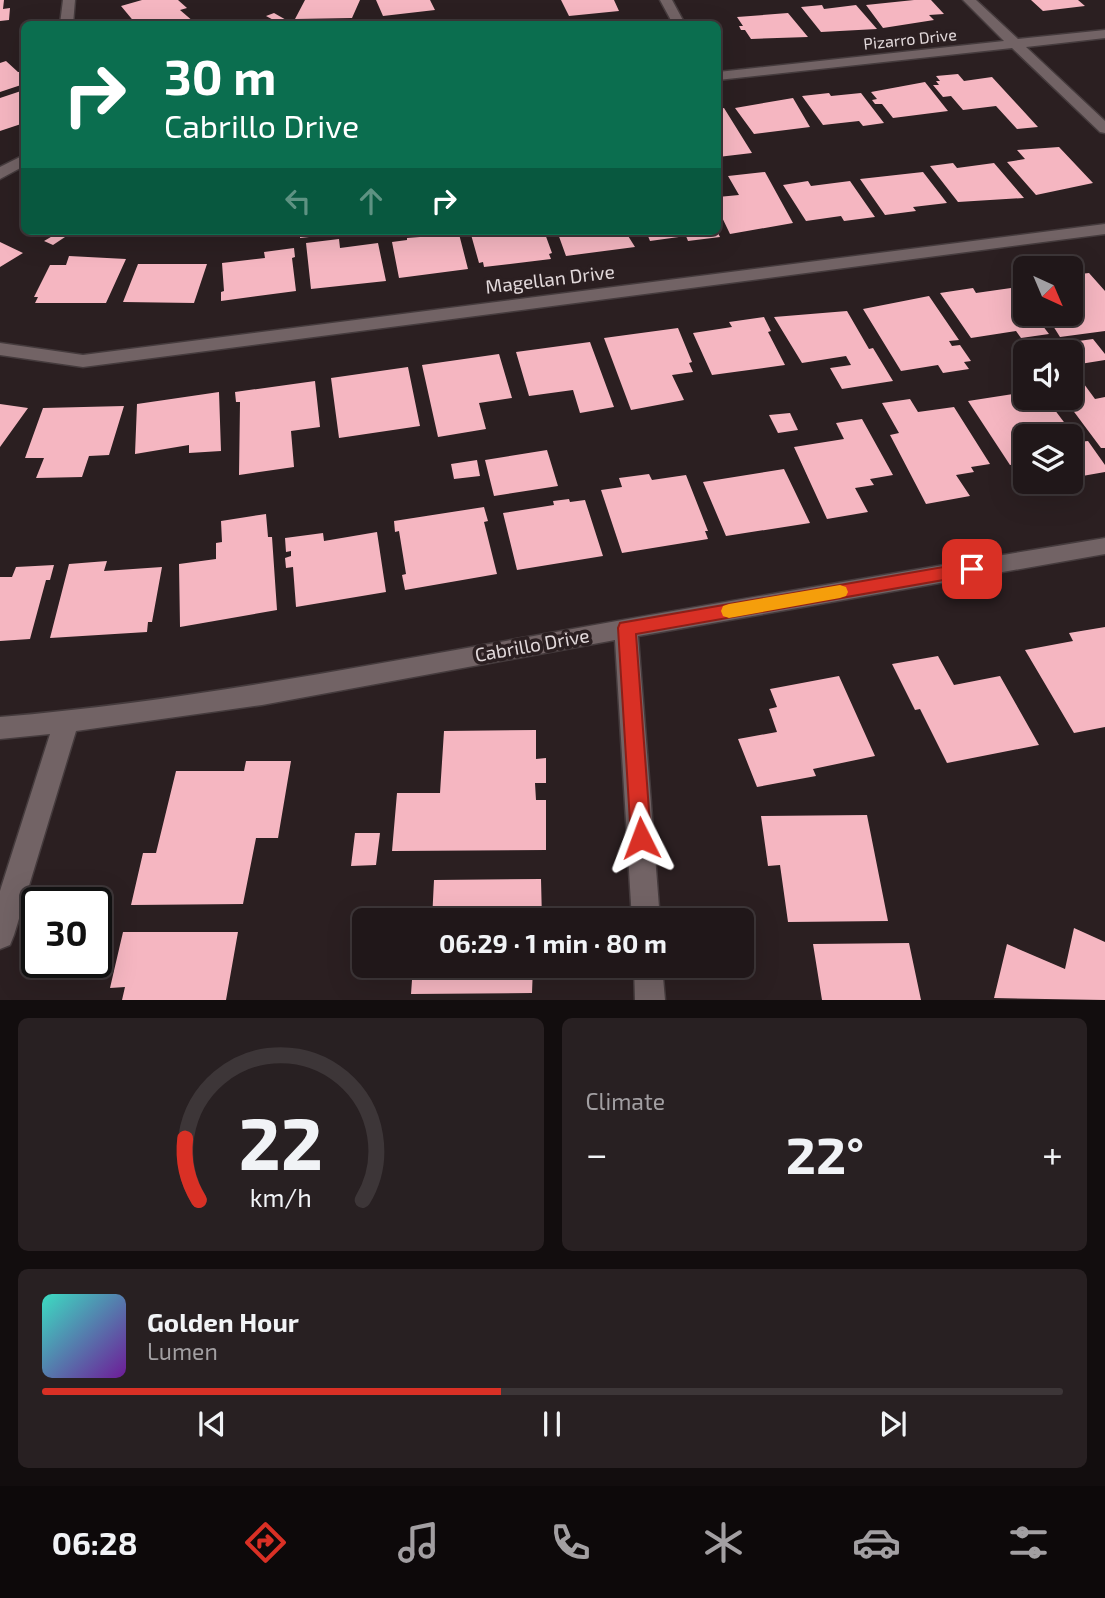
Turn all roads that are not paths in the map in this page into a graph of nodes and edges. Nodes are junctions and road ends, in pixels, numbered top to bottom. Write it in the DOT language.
graph roads {
  1 [pos="69,0"];
  2 [pos="666,0"];
  3 [pos="970,0"];
  4 [pos="67,21"];
  5 [pos="677,21"];
  6 [pos="1105,34"];
  7 [pos="1018,46"];
  8 [pos="721,76"];
  9 [pos="1105,129"];
  10 [pos="21,162"];
  11 [pos="0,174"];
  12 [pos="1105,229"];
  13 [pos="0,349"];
  14 [pos="1105,546"];
  15 [pos="626,628"];
  16 [pos="66,723"];
  17 [pos="0,728"];
  18 [pos="645,908"];
  19 [pos="0,935"];
  20 [pos="649,978"];
  21 [pos="650,999"];
  1 -- 4 [label="street"];
  2 -- 5 [label="street"];
  3 -- 7 [label="street"];
  6 -- 7 [label="street, Pizarro Drive"];
  7 -- 8 [label="street, Pizarro Drive"];
  7 -- 9 [label="street"];
  10 -- 11 [label="street"];
  12 -- 13 [label="street, Magellan Drive"];
  14 -- 15 [label="street, Cabrillo Drive"];
  15 -- 16 [label="street, Cabrillo Drive"];
  15 -- 18 [label="street"];
  16 -- 17 [label="street, Cabrillo Drive"];
  16 -- 19 [label="street"];
  20 -- 21 [label="street"];
}
